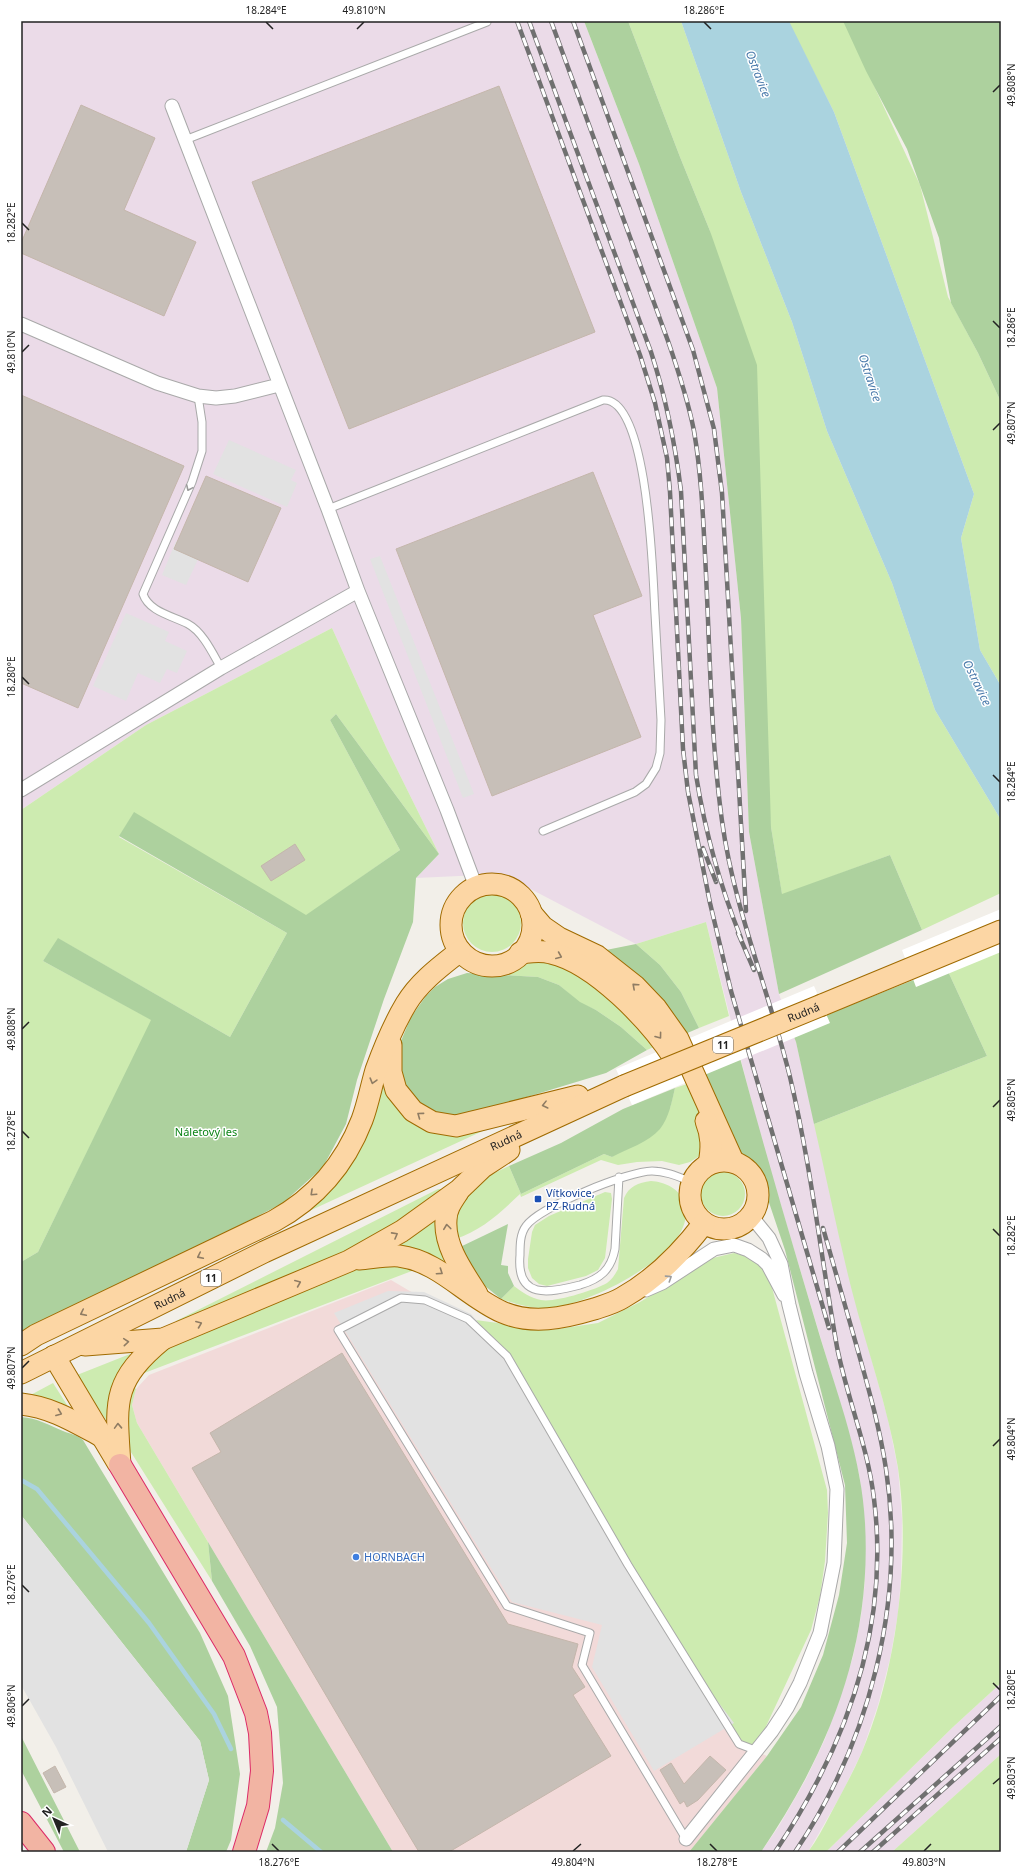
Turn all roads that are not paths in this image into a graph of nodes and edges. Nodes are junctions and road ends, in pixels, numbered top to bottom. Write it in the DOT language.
graph roads {
  1 [pos="487,22"];
  2 [pos="172,106"];
  3 [pos="185,140"];
  4 [pos="21,324"];
  5 [pos="280,385"];
  6 [pos="198,396"];
  7 [pos="328,509"];
  8 [pos="358,591"];
  9 [pos="221,668"];
  10 [pos="21,789"];
  11 [pos="543,831"];
  12 [pos="476,887"];
  13 [pos="531,913"];
  14 [pos="1001,931"];
  15 [pos="460,951"];
  16 [pos="520,953"];
  17 [pos="392,1031"];
  18 [pos="624,1086"];
  19 [pos="564,1113"];
  20 [pos="733,1161"];
  21 [pos="709,1164"];
  22 [pos="619,1177"];
  23 [pos="692,1182"];
  24 [pos="459,1190"];
  25 [pos="751,1216"];
  26 [pos="704,1223"];
  27 [pos="349,1261"];
  28 [pos="620,1299"];
  29 [pos="481,1300"];
  30 [pos="789,1305"];
  31 [pos="163,1339"];
  32 [pos="21,1345"];
  33 [pos="73,1346"];
  34 [pos="54,1356"];
  35 [pos="21,1372"];
  36 [pos="21,1404"];
  37 [pos="102,1437"];
  38 [pos="120,1465"];
  39 [pos="755,1750"];
  40 [pos="21,1823"];
  41 [pos="21,1826"];
  42 [pos="686,1839"];
  43 [pos="34,1852"];
  44 [pos="44,1852"];
  45 [pos="244,1852"];
  1 -- 3 [label="lane"];
  2 -- 3 [label="street"];
  3 -- 5 [label="street"];
  4 -- 6 [label="street"];
  5 -- 6 [label="street"];
  5 -- 7 [label="street"];
  6 -- 9 [label="lane, one-way"];
  7 -- 8 [label="street"];
  7 -- 11 [label="lane"];
  8 -- 9 [label="street"];
  8 -- 12 [label="street"];
  9 -- 10 [label="street"];
  12 -- 13 [label="main road"];
  12 -- 15 [label="main road"];
  13 -- 16 [label="main road"];
  20 -- 13 [label="main road, one-way"];
  14 -- 18 [label="main road, Rudná / 11, bridge"];
  15 -- 16 [label="main road"];
  15 -- 17 [label="main road"];
  16 -- 21 [label="main road, one-way"];
  18 -- 17 [label="main road, one-way"];
  17 -- 32 [label="main road, one-way"];
  18 -- 19 [label="main road, Rudná / 11"];
  19 -- 24 [label="main road"];
  19 -- 33 [label="main road, Rudná / 11"];
  20 -- 21 [label="main road"];
  20 -- 25 [label="main road"];
  21 -- 23 [label="main road"];
  22 -- 22 [label="lane"];
  22 -- 23 [label="lane"];
  23 -- 26 [label="main road"];
  27 -- 24 [label="main road, one-way"];
  29 -- 24 [label="main road, one-way"];
  25 -- 26 [label="main road"];
  25 -- 30 [label="street"];
  26 -- 28 [label="main road"];
  27 -- 29 [label="main road, one-way"];
  31 -- 27 [label="main road, one-way"];
  28 -- 29 [label="main road"];
  28 -- 30 [label="street, one-way"];
  30 -- 39 [label="street"];
  33 -- 31 [label="main road, one-way"];
  38 -- 31 [label="main road, one-way"];
  33 -- 34 [label="main road, Rudná / 11"];
  34 -- 35 [label="main road, Rudná / 11"];
  34 -- 37 [label="main road"];
  36 -- 37 [label="main road, one-way"];
  37 -- 38 [label="main road"];
  38 -- 45 [label="highway"];
  39 -- 42 [label="street"];
  39 -- 42 [label="lane"];
  40 -- 44 [label="highway"];
  41 -- 43 [label="highway"];
}
